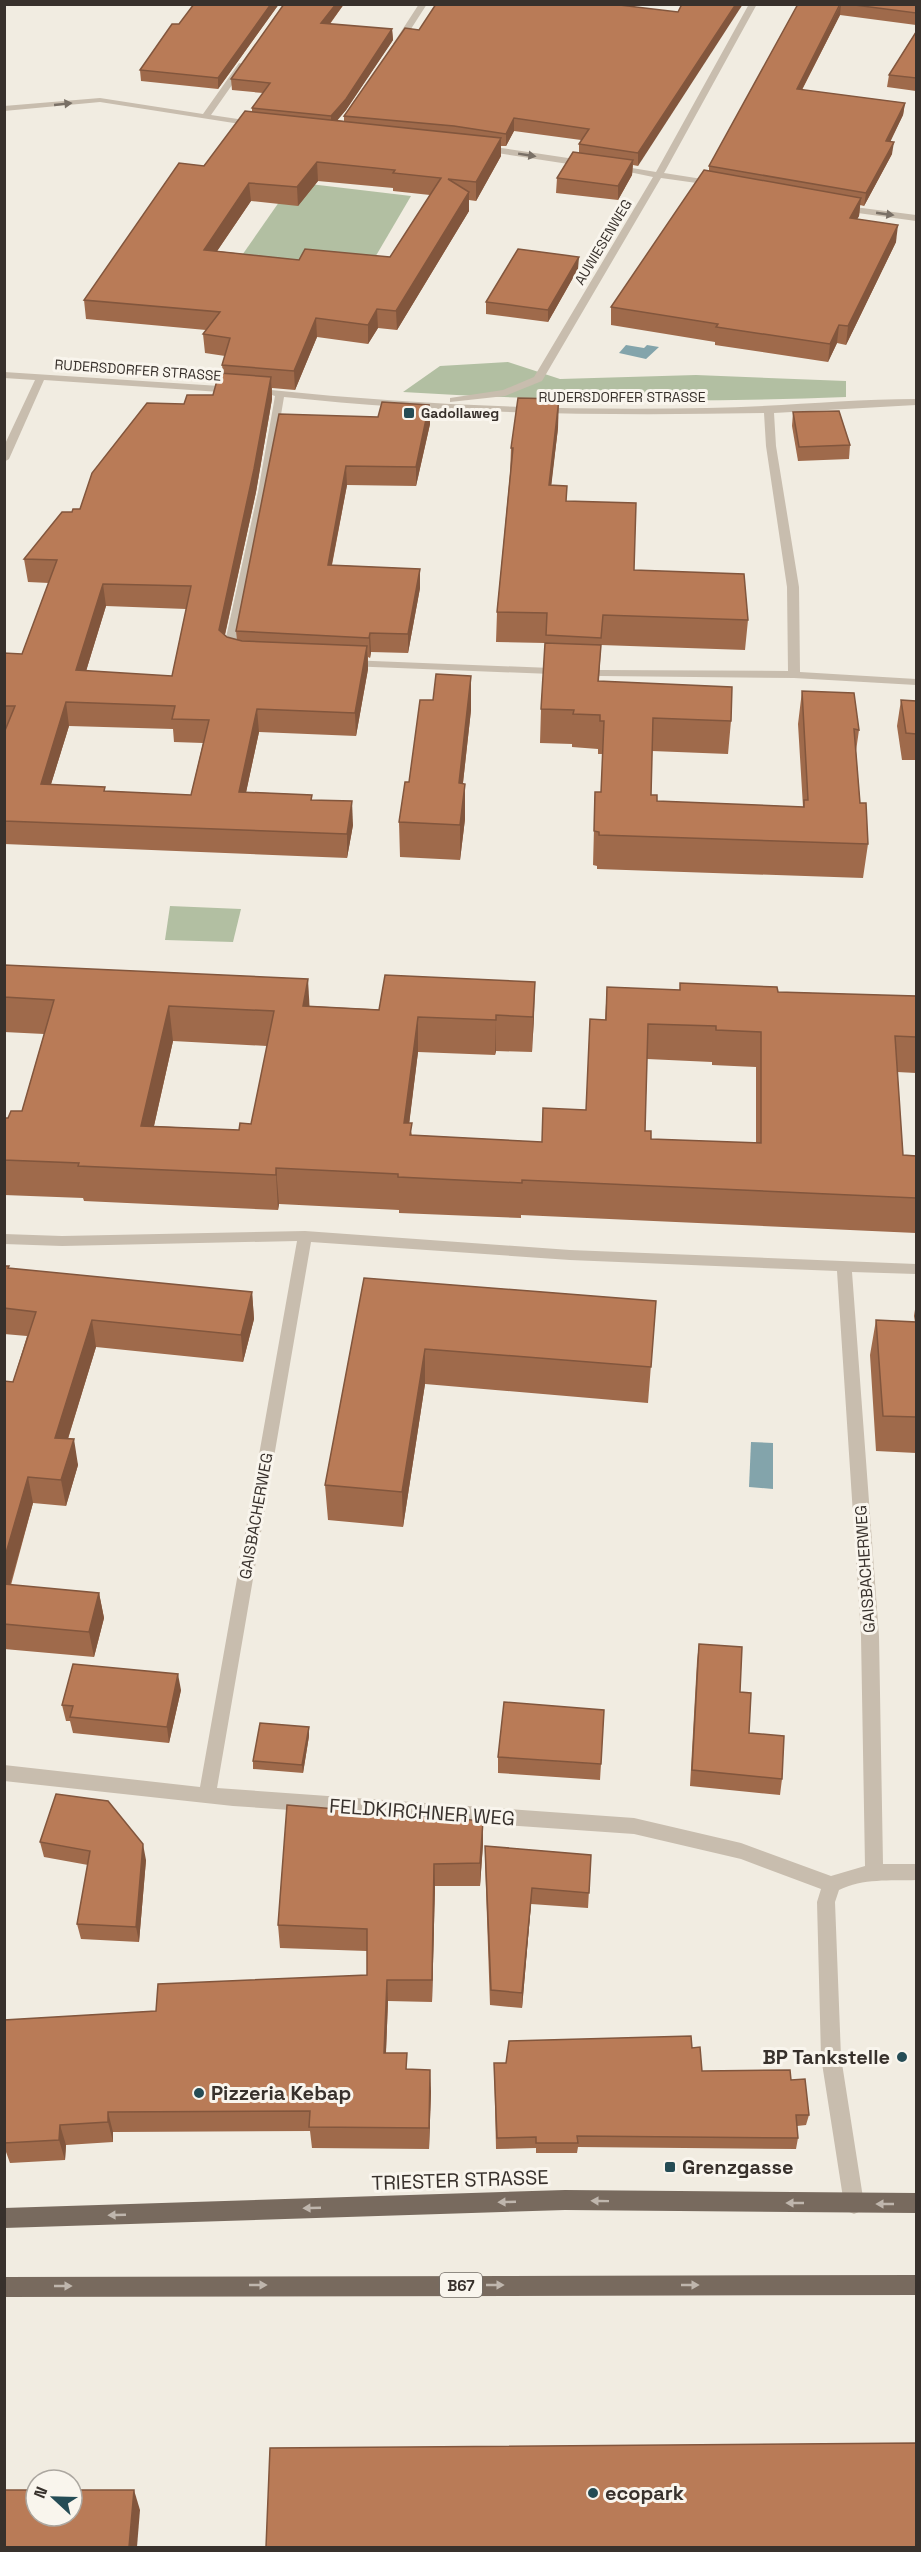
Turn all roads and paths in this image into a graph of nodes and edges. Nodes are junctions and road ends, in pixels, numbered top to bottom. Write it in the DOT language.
graph roads {
  1 [pos="423,4"];
  2 [pos="753,4"];
  3 [pos="389,56"];
  4 [pos="246,60"];
  5 [pos="4,110"];
  6 [pos="206,116"];
  7 [pos="263,126"];
  8 [pos="475,147"];
  9 [pos="659,174"];
  10 [pos="721,186"];
  11 [pos="826,206"];
  12 [pos="916,218"];
  13 [pos="4,375"];
  14 [pos="41,377"];
  15 [pos="280,394"];
  16 [pos="916,402"];
  17 [pos="413,405"];
  18 [pos="770,410"];
  19 [pos="4,459"];
  20 [pos="244,659"];
  21 [pos="341,663"];
  22 [pos="794,675"];
  23 [pos="916,682"];
  24 [pos="305,1236"];
  25 [pos="4,1239"];
  26 [pos="844,1266"];
  27 [pos="916,1269"];
  28 [pos="4,1773"];
  29 [pos="207,1795"];
  30 [pos="874,1872"];
  31 [pos="916,1872"];
  32 [pos="832,1885"];
  33 [pos="916,2203"];
  34 [pos="854,2204"];
  35 [pos="4,2218"];
  36 [pos="916,2285"];
  37 [pos="4,2287"];
  1 -- 3 [label="street"];
  2 -- 9 [label="street, AUWIESENWEG"];
  4 -- 6 [label="street"];
  5 -- 6 [label="street, one-way"];
  6 -- 7 [label="street"];
  8 -- 9 [label="street, one-way"];
  9 -- 10 [label="street"];
  9 -- 17 [label="street, AUWIESENWEG"];
  11 -- 12 [label="street, one-way"];
  13 -- 14 [label="street, RUDERSDORFER STRASSE"];
  14 -- 15 [label="street, RUDERSDORFER STRASSE"];
  14 -- 19 [label="street"];
  15 -- 17 [label="street, RUDERSDORFER STRASSE"];
  15 -- 20 [label="street"];
  16 -- 18 [label="street, RUDERSDORFER STRASSE"];
  17 -- 18 [label="street, RUDERSDORFER STRASSE"];
  18 -- 22 [label="street"];
  21 -- 22 [label="street"];
  22 -- 23 [label="street"];
  24 -- 25 [label="street"];
  24 -- 26 [label="street"];
  24 -- 29 [label="street, GAISBACHERWEG"];
  26 -- 27 [label="street"];
  26 -- 30 [label="street, GAISBACHERWEG"];
  28 -- 29 [label="street, FELDKIRCHNER WEG"];
  29 -- 32 [label="street, FELDKIRCHNER WEG"];
  30 -- 31 [label="street"];
  30 -- 32 [label="street"];
  32 -- 34 [label="street"];
  33 -- 34 [label="main road, TRIESTER STRASSE, one-way"];
  34 -- 35 [label="main road, TRIESTER STRASSE, one-way"];
  37 -- 36 [label="main road, B67, one-way"];
}
